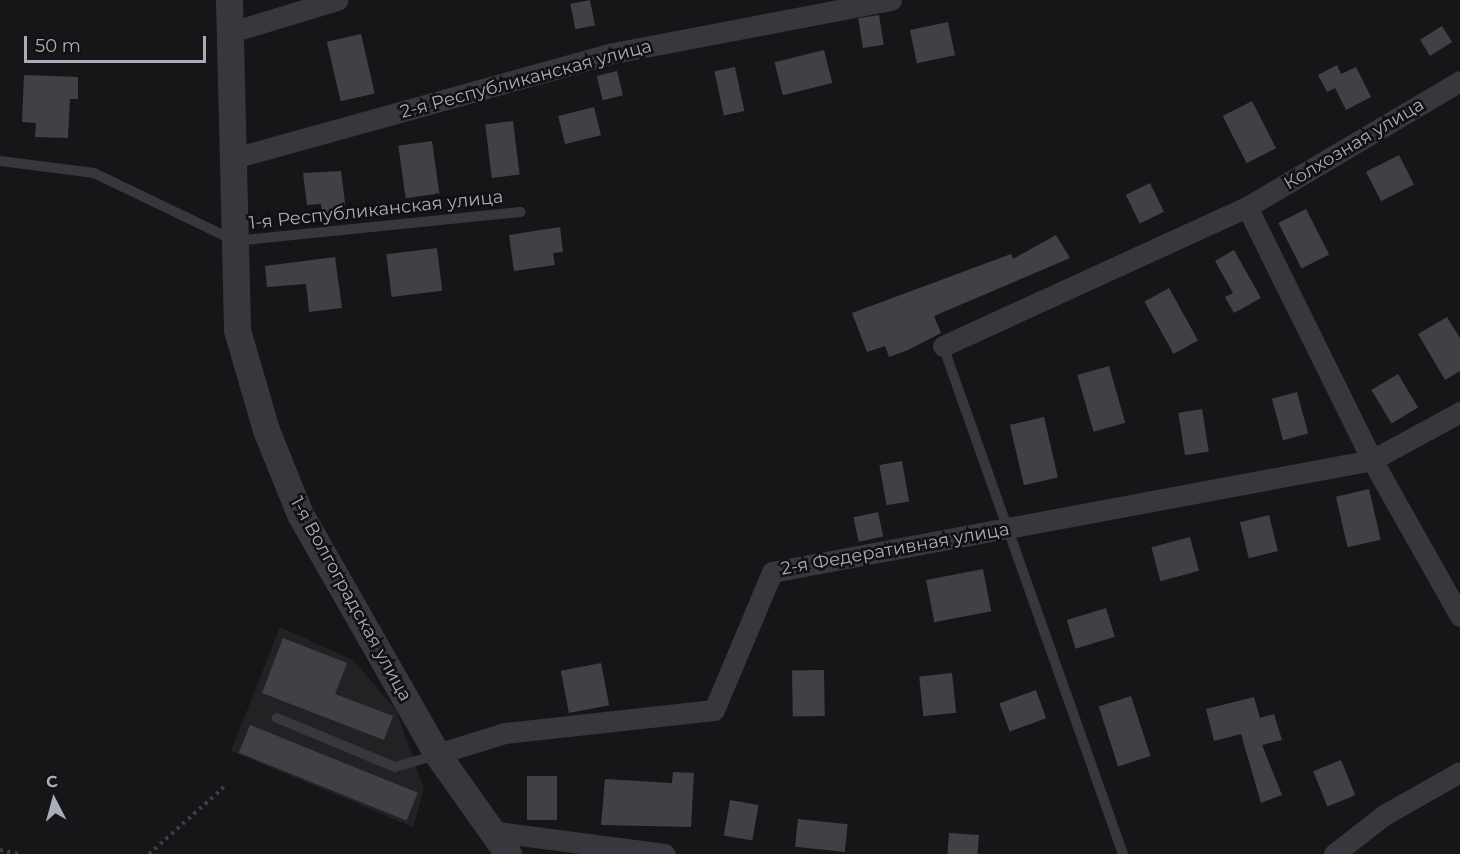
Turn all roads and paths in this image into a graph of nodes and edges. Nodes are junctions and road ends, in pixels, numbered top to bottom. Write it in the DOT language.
graph roads {
  1 [pos="229,0"];
  2 [pos="337,0"];
  3 [pos="891,0"];
  4 [pos="231,32"];
  5 [pos="1460,81"];
  6 [pos="234,158"];
  7 [pos="0,161"];
  8 [pos="1247,207"];
  9 [pos="521,212"];
  10 [pos="235,241"];
  11 [pos="944,346"];
  12 [pos="1460,412"];
  13 [pos="1372,460"];
  14 [pos="1005,530"];
  15 [pos="1460,616"];
  16 [pos="277,718"];
  17 [pos="437,754"];
  18 [pos="1460,772"];
  19 [pos="225,786"];
  20 [pos="490,831"];
  21 [pos="0,850"];
  22 [pos="19,854"];
  23 [pos="149,854"];
  24 [pos="508,854"];
  25 [pos="664,854"];
  26 [pos="1123,854"];
  27 [pos="1334,854"];
  1 -- 4 [label="street, 1-я Волгоградская улица"];
  2 -- 4 [label="street"];
  3 -- 6 [label="street, 2-я Республиканская улица"];
  4 -- 6 [label="street, 1-я Волгоградская улица"];
  5 -- 8 [label="street, Колхозная улица"];
  6 -- 10 [label="street, 1-я Волгоградская улица"];
  7 -- 10 [label="lane"];
  8 -- 11 [label="street"];
  8 -- 13 [label="street"];
  9 -- 10 [label="lane, 1-я Республиканская улица"];
  10 -- 17 [label="street, 1-я Волгоградская улица"];
  11 -- 14 [label="lane"];
  12 -- 13 [label="street, 2-я Федеративная улица"];
  13 -- 14 [label="street, 2-я Федеративная улица"];
  13 -- 15 [label="street"];
  14 -- 17 [label="street, 2-я Федеративная улица"];
  14 -- 26 [label="lane"];
  16 -- 17 [label="lane"];
  17 -- 20 [label="street, 1-я Волгоградская улица"];
  18 -- 27 [label="street"];
  19 -- 23 [label="path"];
  20 -- 24 [label="street, 1-я Волгоградская улица"];
  20 -- 25 [label="street"];
  21 -- 22 [label="path"];
}
